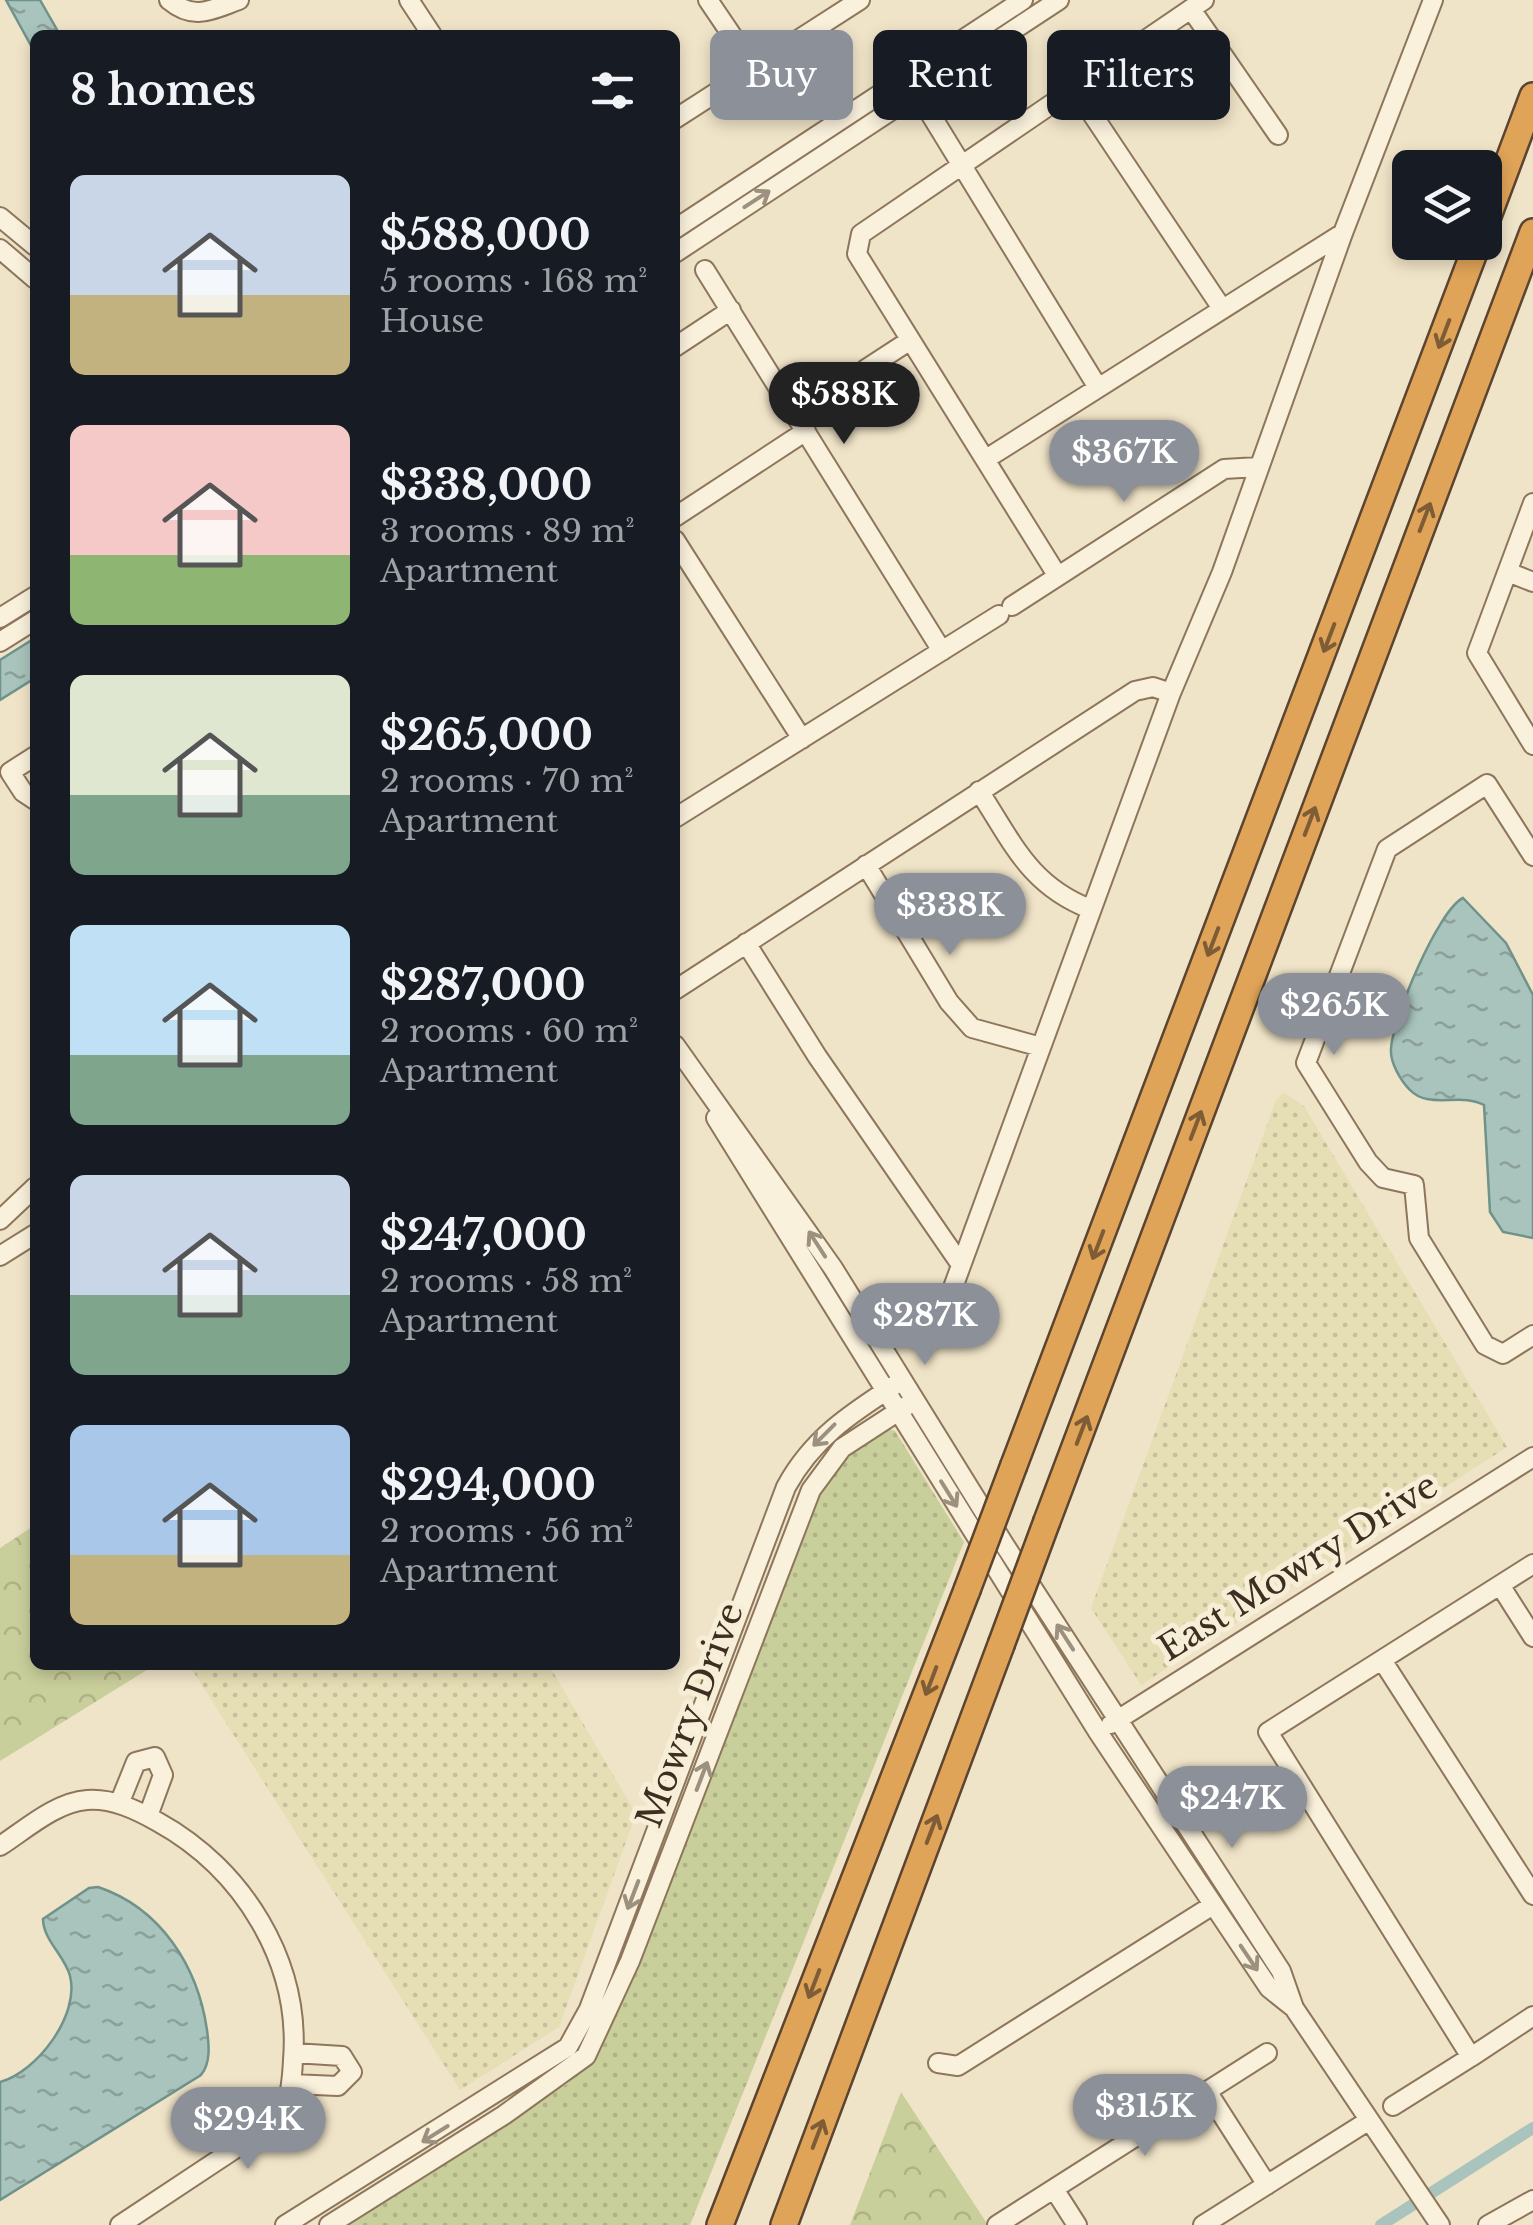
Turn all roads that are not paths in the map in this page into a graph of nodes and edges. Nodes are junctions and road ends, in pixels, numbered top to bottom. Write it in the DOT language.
graph roads {
  1 [pos="169,0"];
  2 [pos="239,0"];
  3 [pos="708,0"];
  4 [pos="860,0"];
  5 [pos="1023,0"];
  6 [pos="1060,0"];
  7 [pos="1433,0"];
  8 [pos="420,4"];
  9 [pos="1198,4"];
  10 [pos="430,30"];
  11 [pos="728,30"];
  12 [pos="813,30"];
  13 [pos="977,30"];
  14 [pos="1015,30"];
  15 [pos="1159,30"];
  16 [pos="710,96"];
  17 [pos="1533,96"];
  18 [pos="873,98"];
  19 [pos="1047,105"];
  20 [pos="680,116"];
  21 [pos="878,120"];
  22 [pos="934,120"];
  23 [pos="1096,120"];
  24 [pos="1278,135"];
  25 [pos="960,164"];
  26 [pos="1502,179"];
  27 [pos="3,223"];
  28 [pos="680,226"];
  29 [pos="1533,232"];
  30 [pos="1343,233"];
  31 [pos="30,242"];
  32 [pos="0,249"];
  33 [pos="680,250"];
  34 [pos="1471,260"];
  35 [pos="705,270"];
  36 [pos="30,274"];
  37 [pos="1221,307"];
  38 [pos="731,310"];
  39 [pos="910,341"];
  40 [pos="680,344"];
  41 [pos="866,368"];
  42 [pos="1098,386"];
  43 [pos="806,431"];
  44 [pos="986,459"];
  45 [pos="1258,467"];
  46 [pos="1533,503"];
  47 [pos="680,513"];
  48 [pos="1529,529"];
  49 [pos="680,548"];
  50 [pos="1508,572"];
  51 [pos="1058,576"];
  52 [pos="1533,582"];
  53 [pos="30,599"];
  54 [pos="0,618"];
  55 [pos="30,623"];
  56 [pos="0,642"];
  57 [pos="942,650"];
  58 [pos="1170,692"];
  59 [pos="802,739"];
  60 [pos="1533,745"];
  61 [pos="30,759"];
  62 [pos="979,791"];
  63 [pos="30,797"];
  64 [pos="680,815"];
  65 [pos="1533,856"];
  66 [pos="866,864"];
  67 [pos="1090,909"];
  68 [pos="746,944"];
  69 [pos="680,987"];
  70 [pos="1041,1047"];
  71 [pos="680,1055"];
  72 [pos="680,1057"];
  73 [pos="30,1192"];
  74 [pos="0,1220"];
  75 [pos="30,1237"];
  76 [pos="0,1256"];
  77 [pos="959,1262"];
  78 [pos="944,1312"];
  79 [pos="1533,1335"];
  80 [pos="904,1379"];
  81 [pos="885,1391"];
  82 [pos="916,1400"];
  83 [pos="898,1412"];
  84 [pos="1533,1457"];
  85 [pos="1533,1564"];
  86 [pos="1500,1586"];
  87 [pos="1533,1638"];
  88 [pos="1382,1660"];
  89 [pos="1117,1720"];
  90 [pos="1098,1732"];
  91 [pos="0,1846"];
  92 [pos="1533,1896"];
  93 [pos="1213,1905"];
  94 [pos="1294,2008"];
  95 [pos="1533,2016"];
  96 [pos="1267,2053"];
  97 [pos="1471,2056"];
  98 [pos="294,2057"];
  99 [pos="938,2063"];
  100 [pos="291,2084"];
  101 [pos="1207,2092"];
  102 [pos="1392,2106"];
  103 [pos="1368,2121"];
  104 [pos="1266,2185"];
  105 [pos="1054,2189"];
  106 [pos="1531,2201"];
  107 [pos="1437,2220"];
  108 [pos="120,2225"];
  109 [pos="285,2225"];
  110 [pos="329,2225"];
  111 [pos="720,2225"];
  112 [pos="784,2225"];
  113 [pos="997,2225"];
  114 [pos="1077,2225"];
  115 [pos="1203,2225"];
  116 [pos="1488,2225"];
  117 [pos="1510,2225"];
  1 -- 2 [label="street"];
  3 -- 11 [label="street"];
  4 -- 12 [label="street"];
  5 -- 13 [label="street"];
  6 -- 14 [label="street"];
  7 -- 30 [label="street"];
  8 -- 10 [label="street"];
  9 -- 15 [label="street"];
  9 -- 24 [label="street"];
  16 -- 20 [label="street"];
  17 -- 26 [label="highway"];
  18 -- 28 [label="street"];
  19 -- 25 [label="street"];
  33 -- 21 [label="street, one-way"];
  22 -- 25 [label="street"];
  23 -- 37 [label="street"];
  25 -- 39 [label="street"];
  25 -- 42 [label="street"];
  27 -- 31 [label="street"];
  112 -- 29 [label="highway, one-way, bridge"];
  30 -- 37 [label="street"];
  30 -- 45 [label="street"];
  32 -- 36 [label="street"];
  34 -- 111 [label="highway, one-way, bridge"];
  35 -- 38 [label="street"];
  37 -- 42 [label="street"];
  38 -- 40 [label="street"];
  38 -- 43 [label="street"];
  39 -- 41 [label="street"];
  39 -- 44 [label="street"];
  42 -- 44 [label="street"];
  43 -- 47 [label="street"];
  43 -- 57 [label="street"];
  44 -- 51 [label="street"];
  45 -- 51 [label="street"];
  45 -- 58 [label="street"];
  46 -- 48 [label="street"];
  48 -- 50 [label="street"];
  49 -- 59 [label="street"];
  50 -- 52 [label="street"];
  50 -- 60 [label="street"];
  51 -- 57 [label="street"];
  53 -- 54 [label="street"];
  55 -- 56 [label="street"];
  57 -- 59 [label="street"];
  58 -- 62 [label="street"];
  58 -- 67 [label="street"];
  59 -- 64 [label="street"];
  61 -- 63 [label="street"];
  62 -- 66 [label="street"];
  62 -- 67 [label="street"];
  65 -- 79 [label="street"];
  66 -- 68 [label="street"];
  66 -- 70 [label="street"];
  67 -- 70 [label="street"];
  68 -- 69 [label="street"];
  68 -- 77 [label="street"];
  70 -- 77 [label="street"];
  80 -- 71 [label="street, one-way"];
  72 -- 81 [label="street"];
  73 -- 74 [label="street"];
  75 -- 76 [label="street"];
  77 -- 78 [label="street"];
  80 -- 81 [label="street"];
  80 -- 82 [label="street"];
  81 -- 83 [label="street"];
  81 -- 109 [label="street, one-way"];
  82 -- 83 [label="street, Mowry Drive"];
  89 -- 82 [label="street, one-way"];
  83 -- 90 [label="street, one-way"];
  110 -- 83 [label="street, Mowry Drive, one-way"];
  84 -- 89 [label="street, East Mowry Drive"];
  85 -- 86 [label="street"];
  86 -- 87 [label="street"];
  86 -- 88 [label="street"];
  88 -- 92 [label="street"];
  88 -- 97 [label="street"];
  89 -- 90 [label="street, East Mowry Drive"];
  89 -- 94 [label="street"];
  90 -- 93 [label="street"];
  91 -- 98 [label="street"];
  93 -- 94 [label="street, one-way"];
  93 -- 99 [label="street"];
  94 -- 103 [label="street"];
  95 -- 97 [label="street"];
  96 -- 101 [label="street"];
  97 -- 102 [label="street"];
  98 -- 100 [label="street"];
  98 -- 100 [label="street"];
  100 -- 108 [label="street"];
  101 -- 104 [label="street"];
  101 -- 105 [label="street"];
  103 -- 104 [label="street"];
  103 -- 107 [label="street"];
  104 -- 115 [label="street"];
  105 -- 113 [label="street"];
  105 -- 114 [label="street"];
  106 -- 116 [label="street"];
  106 -- 117 [label="street"];
}
